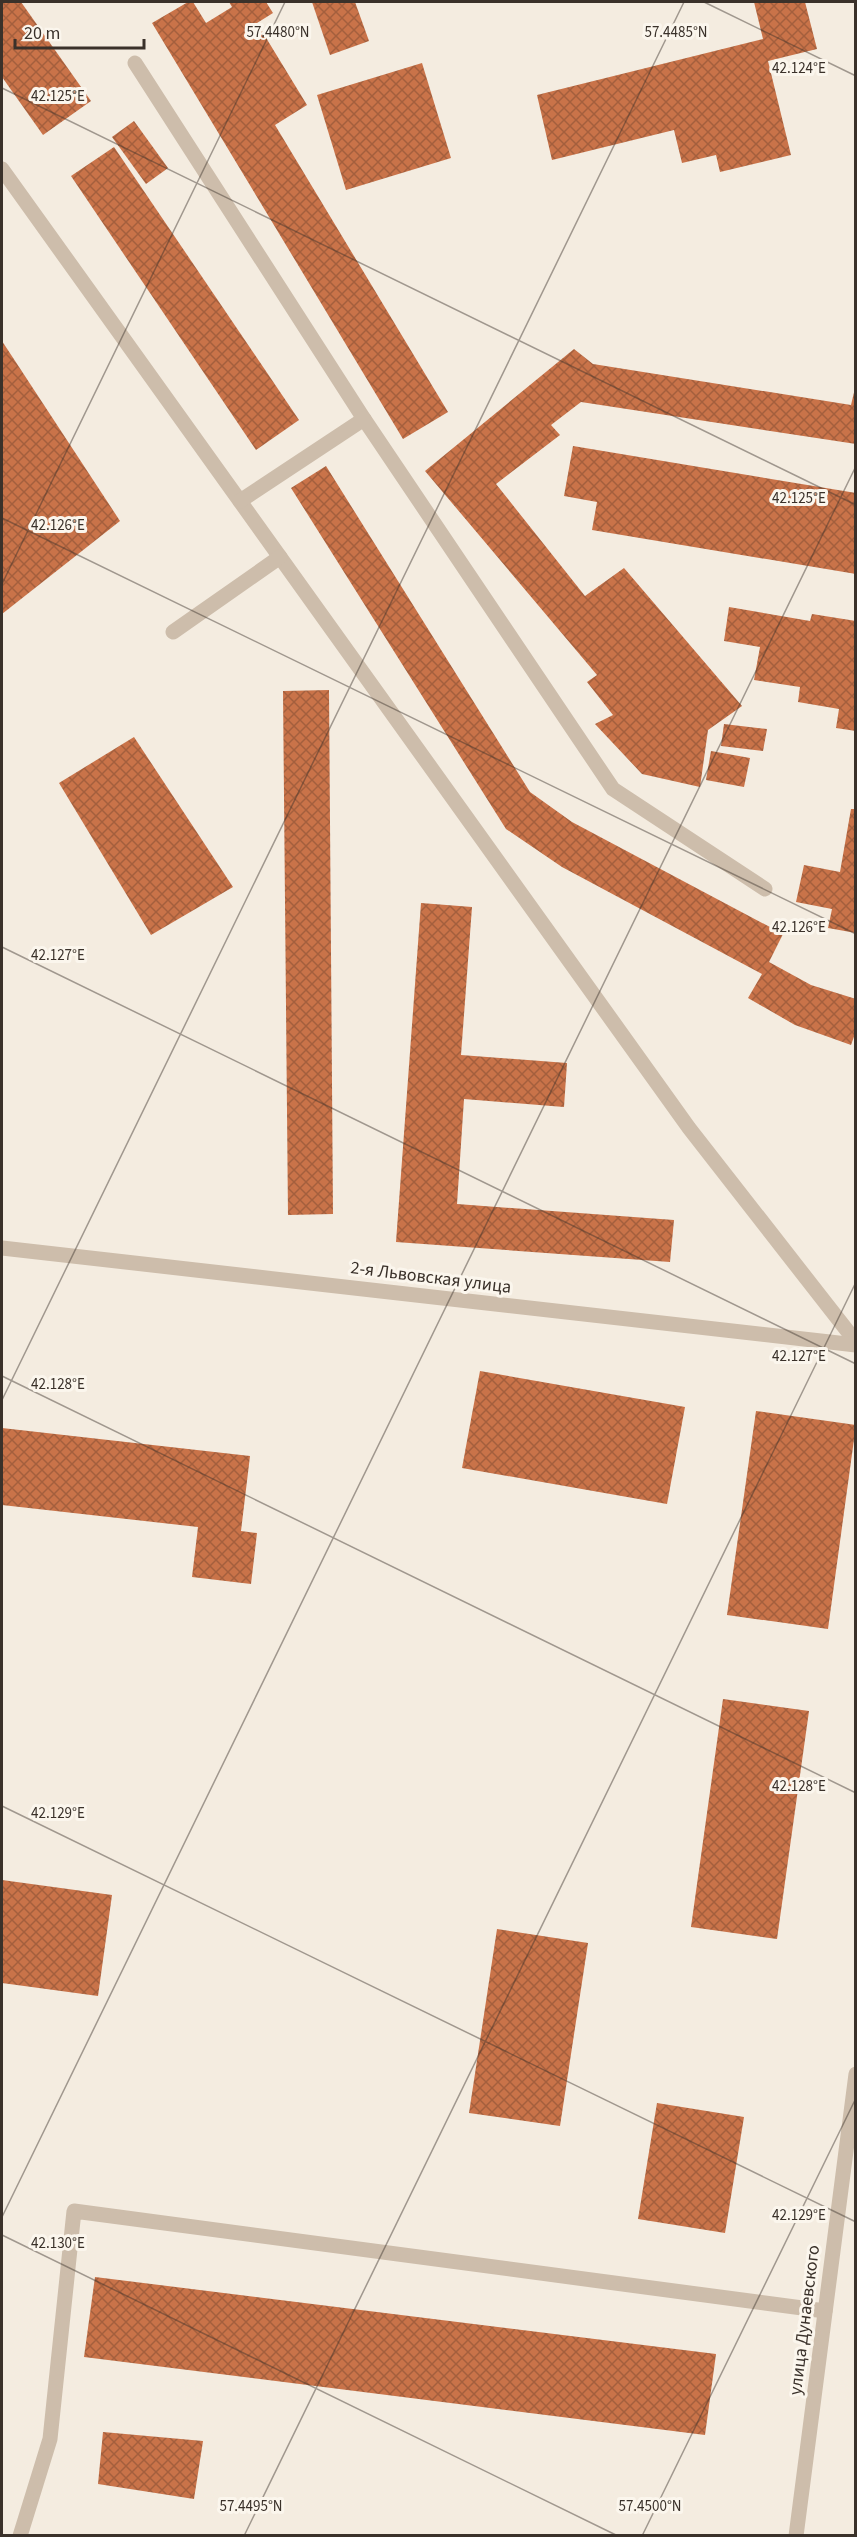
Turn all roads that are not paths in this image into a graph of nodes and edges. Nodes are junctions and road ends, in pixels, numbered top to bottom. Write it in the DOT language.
graph roads {
  1 [pos="135,63"];
  2 [pos="2,169"];
  3 [pos="364,419"];
  4 [pos="240,501"];
  5 [pos="280,557"];
  6 [pos="173,632"];
  7 [pos="765,889"];
  8 [pos="2,1248"];
  9 [pos="855,1344"];
  10 [pos="855,2074"];
  11 [pos="825,2311"];
  12 [pos="20,2535"];
  13 [pos="796,2535"];
  1 -- 3 [label="street"];
  2 -- 4 [label="street"];
  3 -- 4 [label="street"];
  3 -- 7 [label="street"];
  4 -- 5 [label="street"];
  5 -- 6 [label="street"];
  5 -- 9 [label="street"];
  8 -- 9 [label="street, 2-я Львовская улица"];
  10 -- 11 [label="street, улица Дунаевского"];
  11 -- 12 [label="street"];
  11 -- 13 [label="street, улица Дунаевского"];
}
